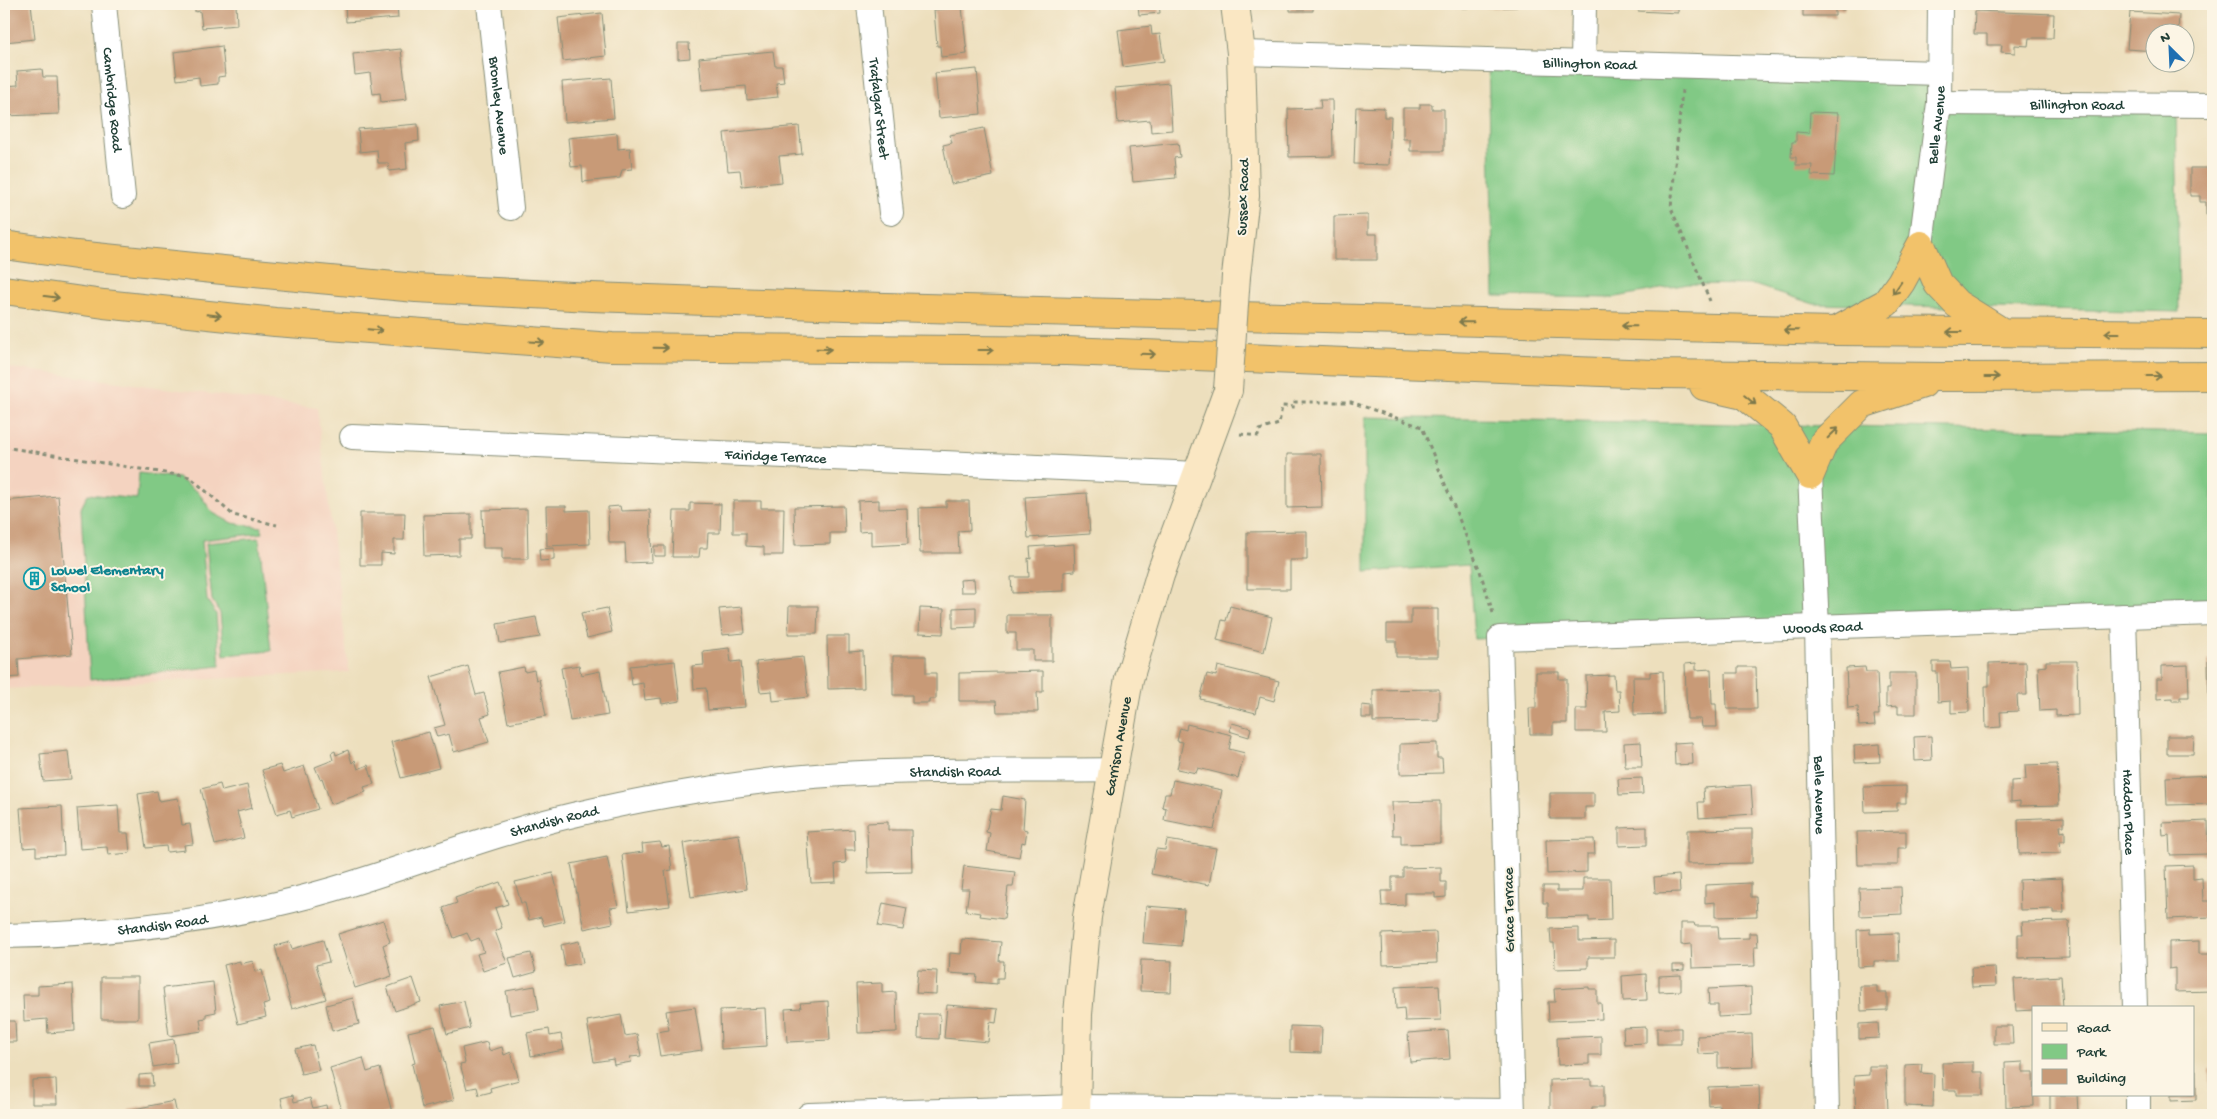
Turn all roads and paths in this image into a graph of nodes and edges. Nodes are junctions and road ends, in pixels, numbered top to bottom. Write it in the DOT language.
graph roads {
  1 [pos="104,4"];
  2 [pos="489,4"];
  3 [pos="870,4"];
  4 [pos="1235,4"];
  5 [pos="1584,4"];
  6 [pos="1940,4"];
  7 [pos="1241,53"];
  8 [pos="1583,63"];
  9 [pos="1684,66"];
  10 [pos="1939,73"];
  11 [pos="1939,103"];
  12 [pos="2213,105"];
  13 [pos="123,196"];
  14 [pos="511,208"];
  15 [pos="891,213"];
  16 [pos="4,245"];
  17 [pos="1921,245"];
  18 [pos="4,290"];
  19 [pos="1722,329"];
  20 [pos="1836,332"];
  21 [pos="2002,332"];
  22 [pos="2213,334"];
  23 [pos="1654,374"];
  24 [pos="2213,376"];
  25 [pos="1943,377"];
  26 [pos="1228,390"];
  27 [pos="1214,431"];
  28 [pos="352,437"];
  29 [pos="4,447"];
  30 [pos="1198,474"];
  31 [pos="1810,475"];
  32 [pos="277,526"];
  33 [pos="2213,612"];
  34 [pos="2124,616"];
  35 [pos="1817,626"];
  36 [pos="1500,638"];
  37 [pos="1114,770"];
  38 [pos="4,936"];
  39 [pos="2135,1006"];
  40 [pos="2138,1096"];
  41 [pos="1076,1111"];
  42 [pos="1513,1113"];
  43 [pos="809,1115"];
  44 [pos="1827,1115"];
  45 [pos="2138,1115"];
  1 -- 13 [label="street, Cambridge Road"];
  2 -- 14 [label="street, Bromley Avenue"];
  3 -- 15 [label="street, Trafalgar Street"];
  4 -- 7 [label="street, Sussex Road"];
  5 -- 8 [label="street"];
  6 -- 10 [label="street, Belle Avenue"];
  7 -- 8 [label="street, Billington Road"];
  7 -- 26 [label="street, Sussex Road, bridge"];
  8 -- 9 [label="street, Billington Road"];
  9 -- 10 [label="street, Billington Road"];
  9 -- 19 [label="path"];
  10 -- 11 [label="street, Belle Avenue"];
  11 -- 12 [label="street, Billington Road"];
  11 -- 17 [label="street, Belle Avenue"];
  19 -- 16 [label="highway, one-way"];
  17 -- 20 [label="highway, one-way"];
  17 -- 21 [label="highway"];
  18 -- 23 [label="highway, one-way"];
  20 -- 19 [label="highway, one-way"];
  21 -- 20 [label="highway, one-way"];
  22 -- 21 [label="highway, one-way"];
  23 -- 25 [label="highway"];
  23 -- 31 [label="highway, one-way"];
  25 -- 24 [label="highway, one-way"];
  31 -- 25 [label="highway, one-way"];
  26 -- 27 [label="street, Garrison Avenue"];
  27 -- 30 [label="street, Garrison Avenue"];
  27 -- 36 [label="path"];
  28 -- 30 [label="street, Fairidge Terrace"];
  29 -- 32 [label="path"];
  30 -- 37 [label="street, Garrison Avenue"];
  31 -- 35 [label="street, Belle Avenue"];
  33 -- 34 [label="street, Woods Road"];
  34 -- 35 [label="street, Woods Road"];
  34 -- 39 [label="street, Haddon Place"];
  35 -- 36 [label="street, Woods Road"];
  35 -- 44 [label="street, Belle Avenue"];
  36 -- 42 [label="street, Grace Terrace"];
  37 -- 38 [label="street, Standish Road"];
  37 -- 41 [label="street, Garrison Avenue"];
  40 -- 45 [label="street"];
  41 -- 42 [label="street"];
  41 -- 43 [label="street"];
}
